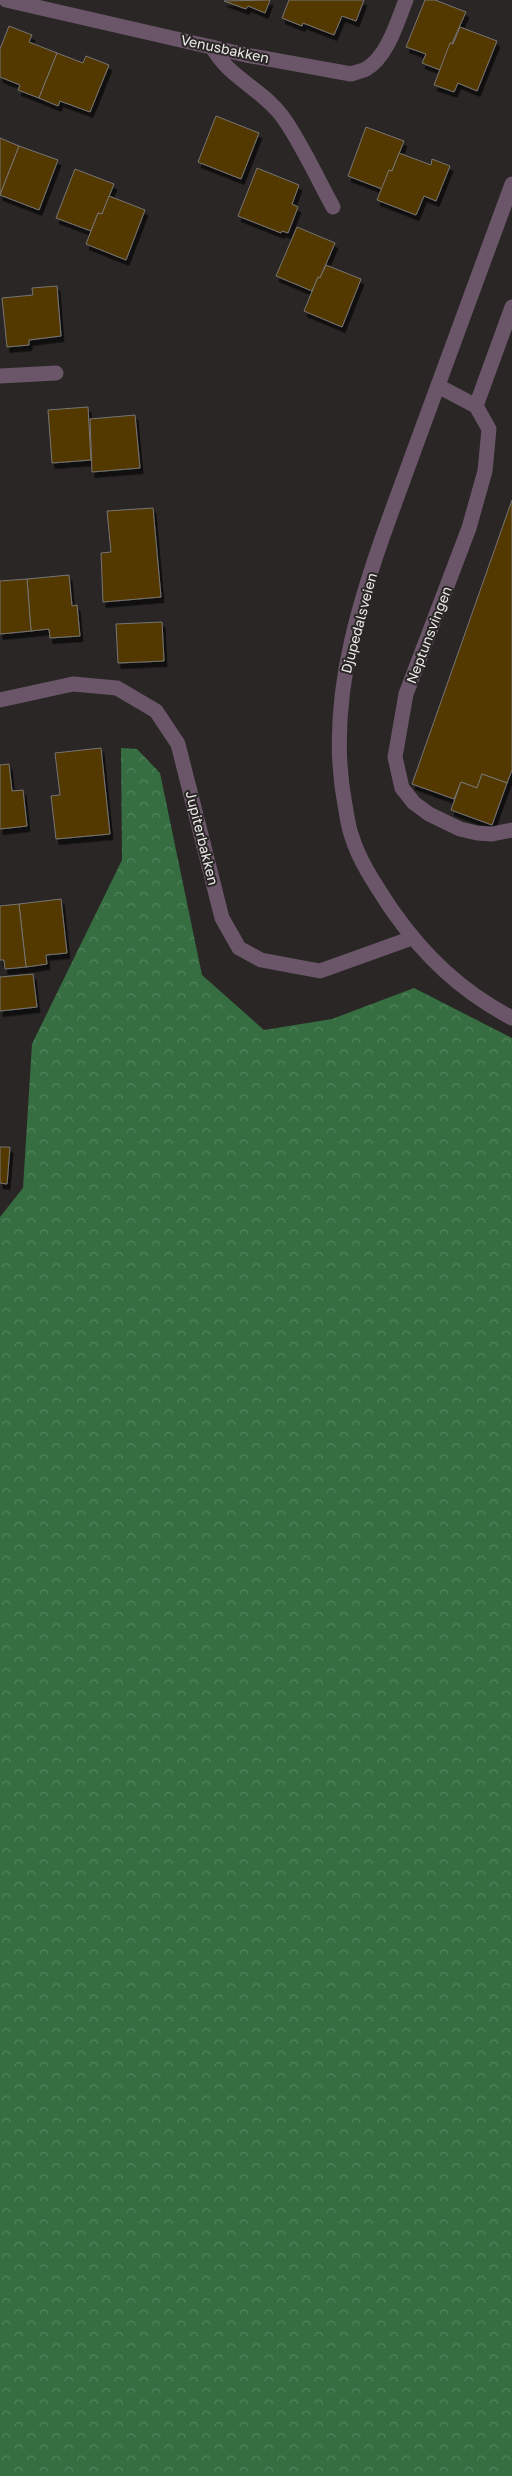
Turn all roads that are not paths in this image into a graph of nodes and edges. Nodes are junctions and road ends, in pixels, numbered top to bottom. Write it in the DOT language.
graph roads {
  1 [pos="6,0"];
  2 [pos="406,0"];
  3 [pos="212,47"];
  4 [pos="512,184"];
  5 [pos="334,206"];
  6 [pos="512,307"];
  7 [pos="56,373"];
  8 [pos="0,376"];
  9 [pos="438,386"];
  10 [pos="476,406"];
  11 [pos="0,700"];
  12 [pos="512,830"];
  13 [pos="412,938"];
  14 [pos="512,1018"];
  1 -- 3 [label="street, Venusbakken"];
  2 -- 3 [label="street, Venusbakken"];
  3 -- 5 [label="street"];
  4 -- 9 [label="street, Djupedalsveien"];
  6 -- 10 [label="street"];
  7 -- 8 [label="street"];
  9 -- 10 [label="street"];
  9 -- 13 [label="street, Djupedalsveien"];
  10 -- 12 [label="street, Neptunsvingen"];
  11 -- 13 [label="street, Jupiterbakken"];
  13 -- 14 [label="street, Djupedalsveien"];
}
